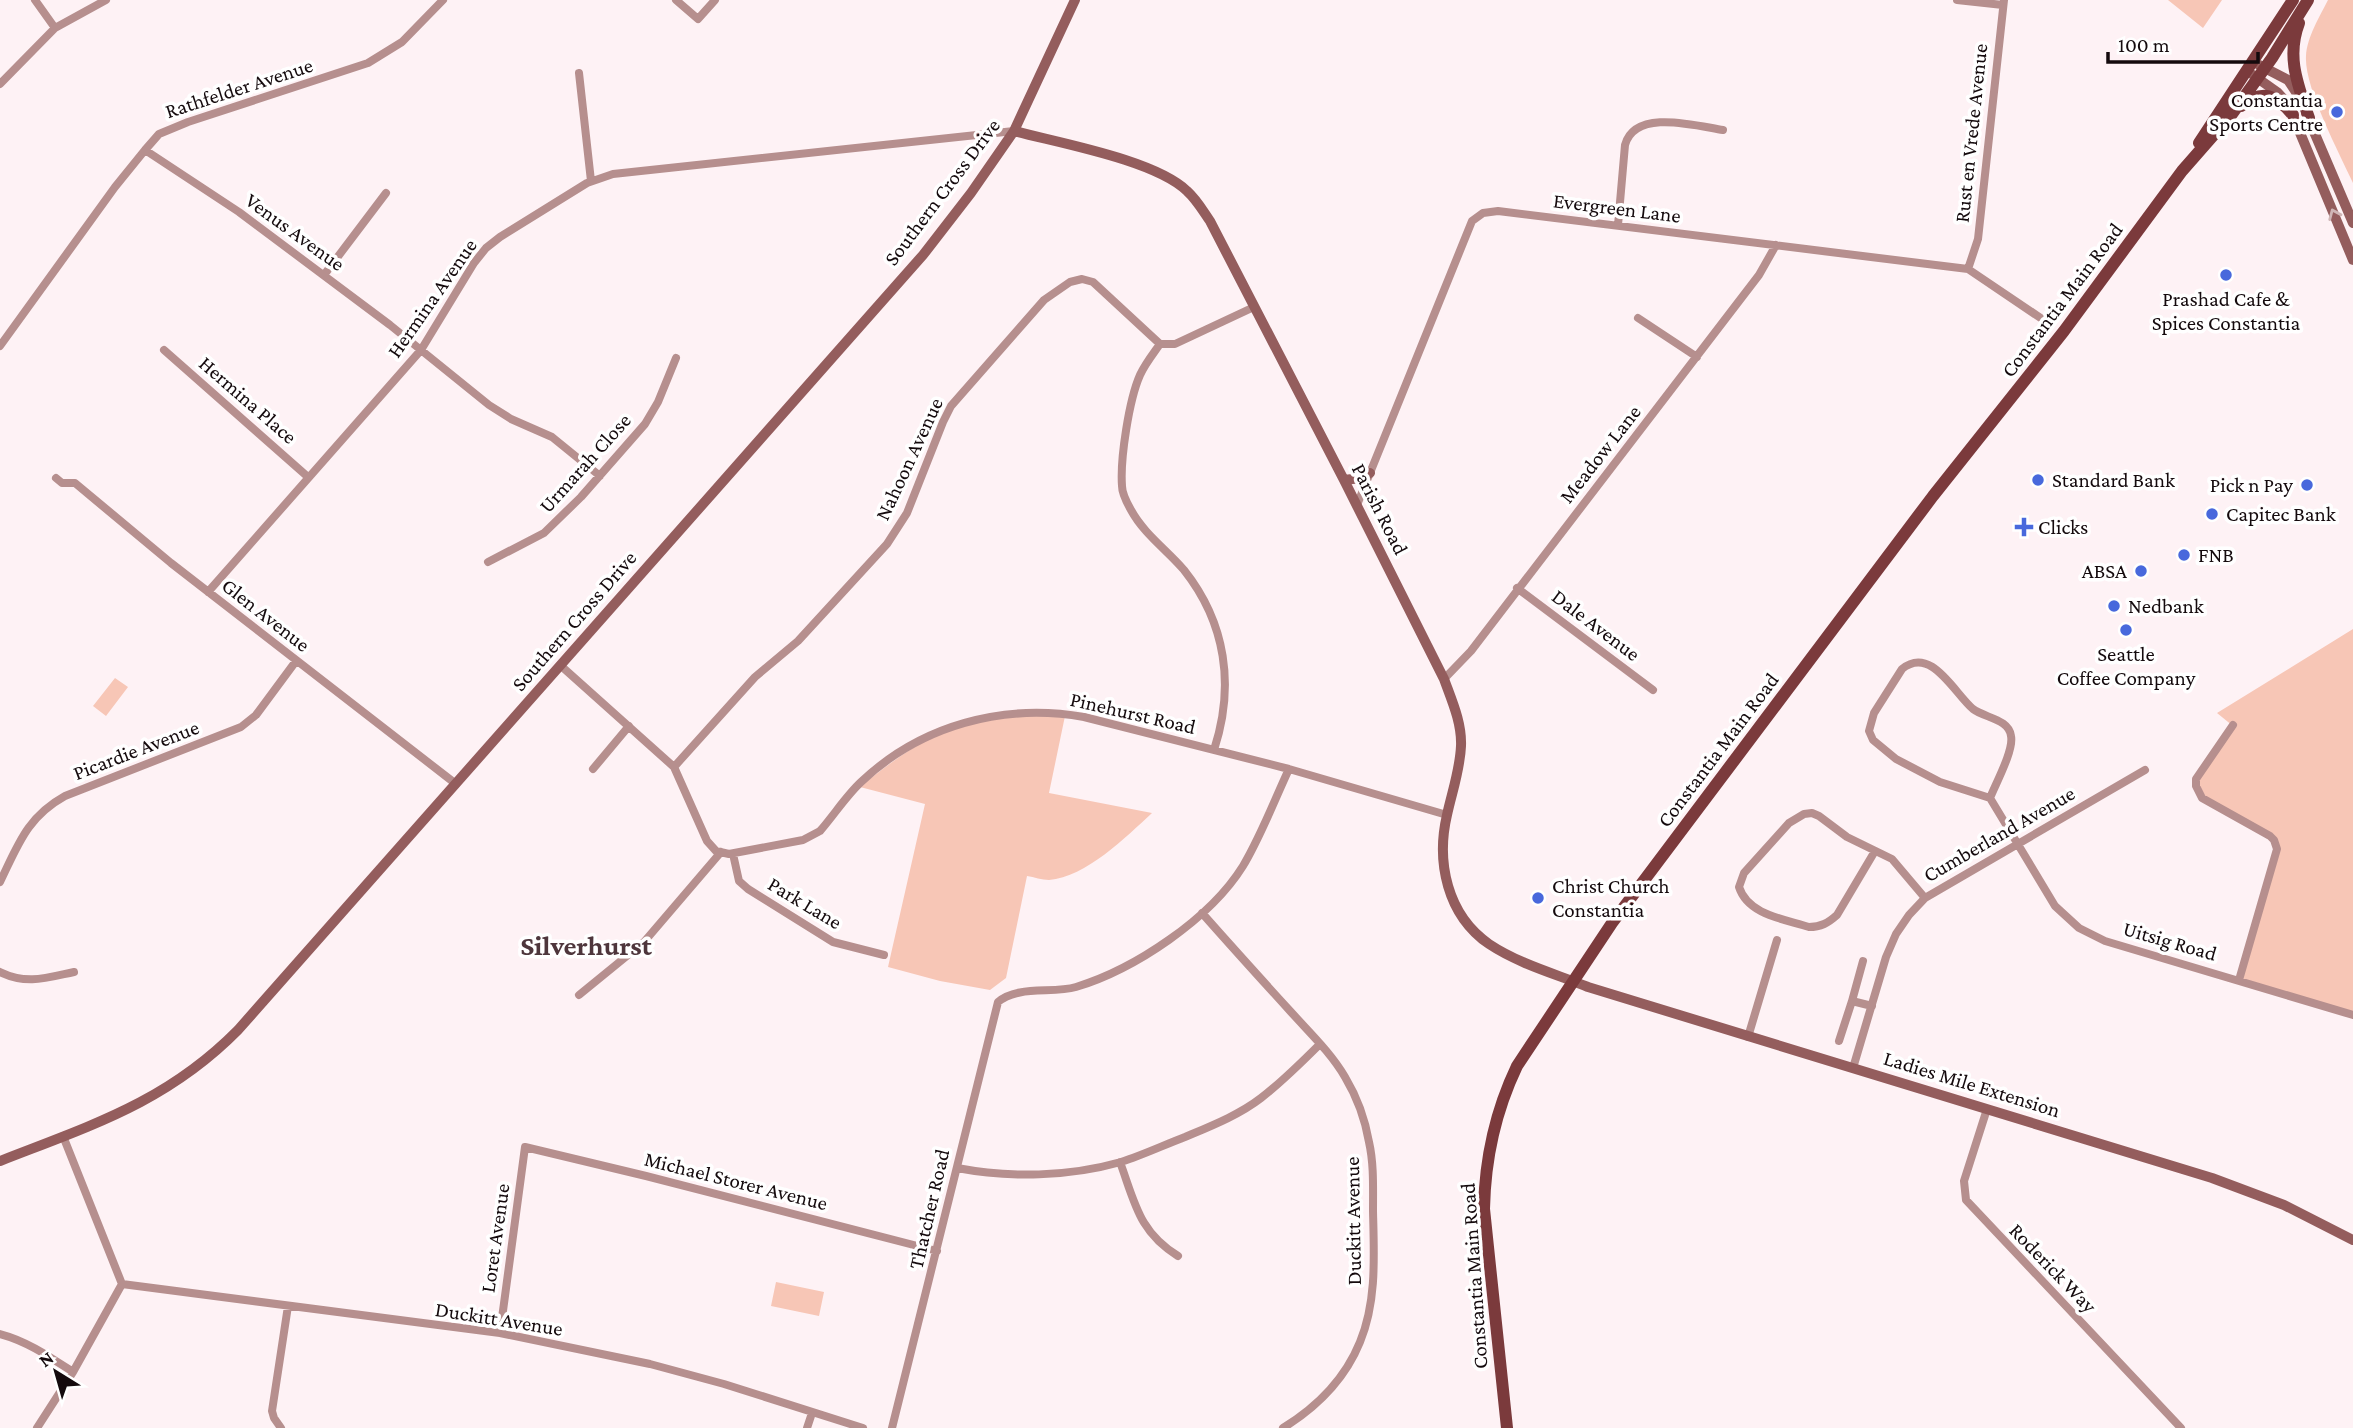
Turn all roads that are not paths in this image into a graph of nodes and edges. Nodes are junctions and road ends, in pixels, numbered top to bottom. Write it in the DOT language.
graph roads {
  1 [pos="35,0"];
  2 [pos="106,0"];
  3 [pos="443,0"];
  4 [pos="677,0"];
  5 [pos="715,0"];
  6 [pos="1075,0"];
  7 [pos="1957,0"];
  8 [pos="2293,0"];
  9 [pos="2308,0"];
  10 [pos="2003,2"];
  11 [pos="55,28"];
  12 [pos="2256,70"];
  13 [pos="579,73"];
  14 [pos="0,84"];
  15 [pos="2232,114"];
  16 [pos="2293,115"];
  17 [pos="2309,118"];
  18 [pos="1723,130"];
  19 [pos="1014,131"];
  20 [pos="145,150"];
  21 [pos="2182,171"];
  22 [pos="591,181"];
  23 [pos="386,193"];
  24 [pos="2353,223"];
  25 [pos="1618,225"];
  26 [pos="1776,245"];
  27 [pos="2353,260"];
  28 [pos="1968,269"];
  29 [pos="324,275"];
  30 [pos="1254,307"];
  31 [pos="1638,318"];
  32 [pos="2048,323"];
  33 [pos="1160,344"];
  34 [pos="0,346"];
  35 [pos="164,350"];
  36 [pos="421,350"];
  37 [pos="1697,357"];
  38 [pos="676,358"];
  39 [pos="1370,474"];
  40 [pos="600,476"];
  41 [pos="308,477"];
  42 [pos="56,478"];
  43 [pos="1344,480"];
  44 [pos="1357,505"];
  45 [pos="488,562"];
  46 [pos="1517,588"];
  47 [pos="208,592"];
  48 [pos="296,662"];
  49 [pos="560,665"];
  50 [pos="1444,679"];
  51 [pos="1653,690"];
  52 [pos="2233,725"];
  53 [pos="629,726"];
  54 [pos="1214,750"];
  55 [pos="674,767"];
  56 [pos="593,769"];
  57 [pos="1289,769"];
  58 [pos="2145,770"];
  59 [pos="456,784"];
  60 [pos="1990,797"];
  61 [pos="1447,815"];
  62 [pos="2018,844"];
  63 [pos="1875,851"];
  64 [pos="721,852"];
  65 [pos="733,854"];
  66 [pos="0,882"];
  67 [pos="1925,898"];
  68 [pos="1202,913"];
  69 [pos="1777,940"];
  70 [pos="884,955"];
  71 [pos="1863,961"];
  72 [pos="0,972"];
  73 [pos="74,972"];
  74 [pos="2239,979"];
  75 [pos="1573,981"];
  76 [pos="579,995"];
  77 [pos="1852,1001"];
  78 [pos="1871,1006"];
  79 [pos="2353,1015"];
  80 [pos="1748,1037"];
  81 [pos="1839,1041"];
  82 [pos="1320,1044"];
  83 [pos="1853,1069"];
  84 [pos="1987,1109"];
  85 [pos="63,1136"];
  86 [pos="525,1147"];
  87 [pos="0,1161"];
  88 [pos="1121,1162"];
  89 [pos="957,1168"];
  90 [pos="2353,1240"];
  91 [pos="937,1251"];
  92 [pos="1178,1256"];
  93 [pos="122,1284"];
  94 [pos="288,1306"];
  95 [pos="500,1333"];
  96 [pos="0,1334"];
  97 [pos="73,1372"];
  98 [pos="812,1413"];
  99 [pos="37,1428"];
  100 [pos="281,1428"];
  101 [pos="807,1428"];
  102 [pos="863,1428"];
  103 [pos="892,1428"];
  104 [pos="1285,1428"];
  105 [pos="1507,1428"];
  106 [pos="2181,1428"];
  1 -- 11 [label="street"];
  2 -- 11 [label="street"];
  3 -- 20 [label="street, Rathfelder Avenue"];
  4 -- 5 [label="street"];
  6 -- 19 [label="street, Southern Cross Drive"];
  7 -- 10 [label="street"];
  8 -- 12 [label="main road, Constantia Main Road"];
  9 -- 12 [label="main road, Constantia Main Road"];
  9 -- 17 [label="main road"];
  10 -- 28 [label="street, Rust en Vrede Avenue"];
  11 -- 14 [label="street"];
  12 -- 15 [label="main road, Constantia Main Road"];
  12 -- 16 [label="street"];
  12 -- 17 [label="street"];
  12 -- 21 [label="main road, Constantia Main Road"];
  13 -- 22 [label="street"];
  15 -- 16 [label="main road"];
  15 -- 21 [label="main road, Constantia Main Road"];
  27 -- 16 [label="street, one-way"];
  17 -- 24 [label="street"];
  18 -- 25 [label="street"];
  19 -- 22 [label="street, Hermina Avenue"];
  19 -- 30 [label="street, Parish Road"];
  19 -- 49 [label="street, Southern Cross Drive"];
  20 -- 29 [label="street, Venus Avenue"];
  20 -- 34 [label="street, Rathfelder Avenue"];
  21 -- 75 [label="main road, Constantia Main Road"];
  22 -- 36 [label="street, Hermina Avenue"];
  23 -- 29 [label="street"];
  25 -- 26 [label="street, Evergreen Lane"];
  25 -- 39 [label="street, Evergreen Lane"];
  26 -- 28 [label="street, Evergreen Lane"];
  26 -- 37 [label="street, Meadow Lane"];
  28 -- 32 [label="street, Evergreen Lane"];
  29 -- 36 [label="street, Venus Avenue"];
  30 -- 33 [label="street"];
  30 -- 43 [label="street, Parish Road"];
  31 -- 37 [label="street"];
  33 -- 54 [label="street"];
  33 -- 55 [label="street, Nahoon Avenue"];
  35 -- 41 [label="street, Hermina Place"];
  36 -- 40 [label="street, Venus Avenue"];
  36 -- 41 [label="street, Hermina Avenue"];
  37 -- 46 [label="street, Meadow Lane"];
  38 -- 40 [label="street, Urmarah Close"];
  39 -- 43 [label="street"];
  39 -- 44 [label="street, Evergreen Lane"];
  40 -- 45 [label="street, Urmarah Close"];
  41 -- 47 [label="street, Hermina Avenue"];
  42 -- 47 [label="street, Glen Avenue"];
  43 -- 44 [label="street, Parish Road"];
  44 -- 50 [label="street, Parish Road"];
  46 -- 50 [label="street, Meadow Lane"];
  46 -- 51 [label="street, Dale Avenue"];
  47 -- 48 [label="street, Glen Avenue"];
  48 -- 59 [label="street, Glen Avenue"];
  48 -- 66 [label="street, Picardie Avenue"];
  49 -- 53 [label="street"];
  49 -- 59 [label="street, Southern Cross Drive"];
  50 -- 61 [label="street, Parish Road"];
  52 -- 74 [label="street"];
  53 -- 55 [label="street"];
  53 -- 56 [label="street"];
  54 -- 57 [label="street, Pinehurst Road"];
  54 -- 65 [label="street, Pinehurst Road"];
  55 -- 64 [label="street"];
  57 -- 61 [label="street, Pinehurst Road"];
  57 -- 68 [label="street"];
  58 -- 62 [label="street, Cumberland Avenue"];
  59 -- 85 [label="street, Southern Cross Drive"];
  60 -- 60 [label="street"];
  60 -- 62 [label="street, Uitsig Road"];
  61 -- 75 [label="street, Parish Road"];
  62 -- 67 [label="street, Cumberland Avenue"];
  62 -- 74 [label="street, Uitsig Road"];
  63 -- 63 [label="street"];
  63 -- 67 [label="street"];
  64 -- 65 [label="street, Pinehurst Road"];
  64 -- 76 [label="street"];
  65 -- 70 [label="street, Park Lane"];
  67 -- 78 [label="street, Cumberland Avenue"];
  68 -- 82 [label="street, Duckitt Avenue"];
  68 -- 89 [label="street, Thatcher Road"];
  69 -- 80 [label="street"];
  71 -- 77 [label="street"];
  72 -- 73 [label="street"];
  74 -- 79 [label="street, Uitsig Road"];
  75 -- 80 [label="street, Ladies Mile Extension"];
  75 -- 105 [label="main road, Constantia Main Road"];
  77 -- 78 [label="street"];
  77 -- 81 [label="street"];
  78 -- 83 [label="street, Cumberland Avenue"];
  80 -- 83 [label="street, Ladies Mile Extension"];
  82 -- 88 [label="street"];
  82 -- 104 [label="street, Duckitt Avenue"];
  83 -- 84 [label="street, Ladies Mile Extension"];
  84 -- 90 [label="street, Ladies Mile Extension"];
  84 -- 106 [label="street, Roderick Way"];
  85 -- 87 [label="street, Southern Cross Drive"];
  85 -- 93 [label="street"];
  86 -- 91 [label="street, Michael Storer Avenue"];
  86 -- 95 [label="street, Loret Avenue"];
  88 -- 89 [label="street"];
  88 -- 92 [label="street"];
  89 -- 91 [label="street, Thatcher Road"];
  91 -- 103 [label="street, Thatcher Road"];
  93 -- 94 [label="street, Duckitt Avenue"];
  93 -- 97 [label="street"];
  94 -- 95 [label="street, Duckitt Avenue"];
  94 -- 100 [label="street"];
  95 -- 98 [label="street, Duckitt Avenue"];
  96 -- 97 [label="street"];
  97 -- 99 [label="street"];
  98 -- 101 [label="street"];
  98 -- 102 [label="street, Duckitt Avenue"];
}
